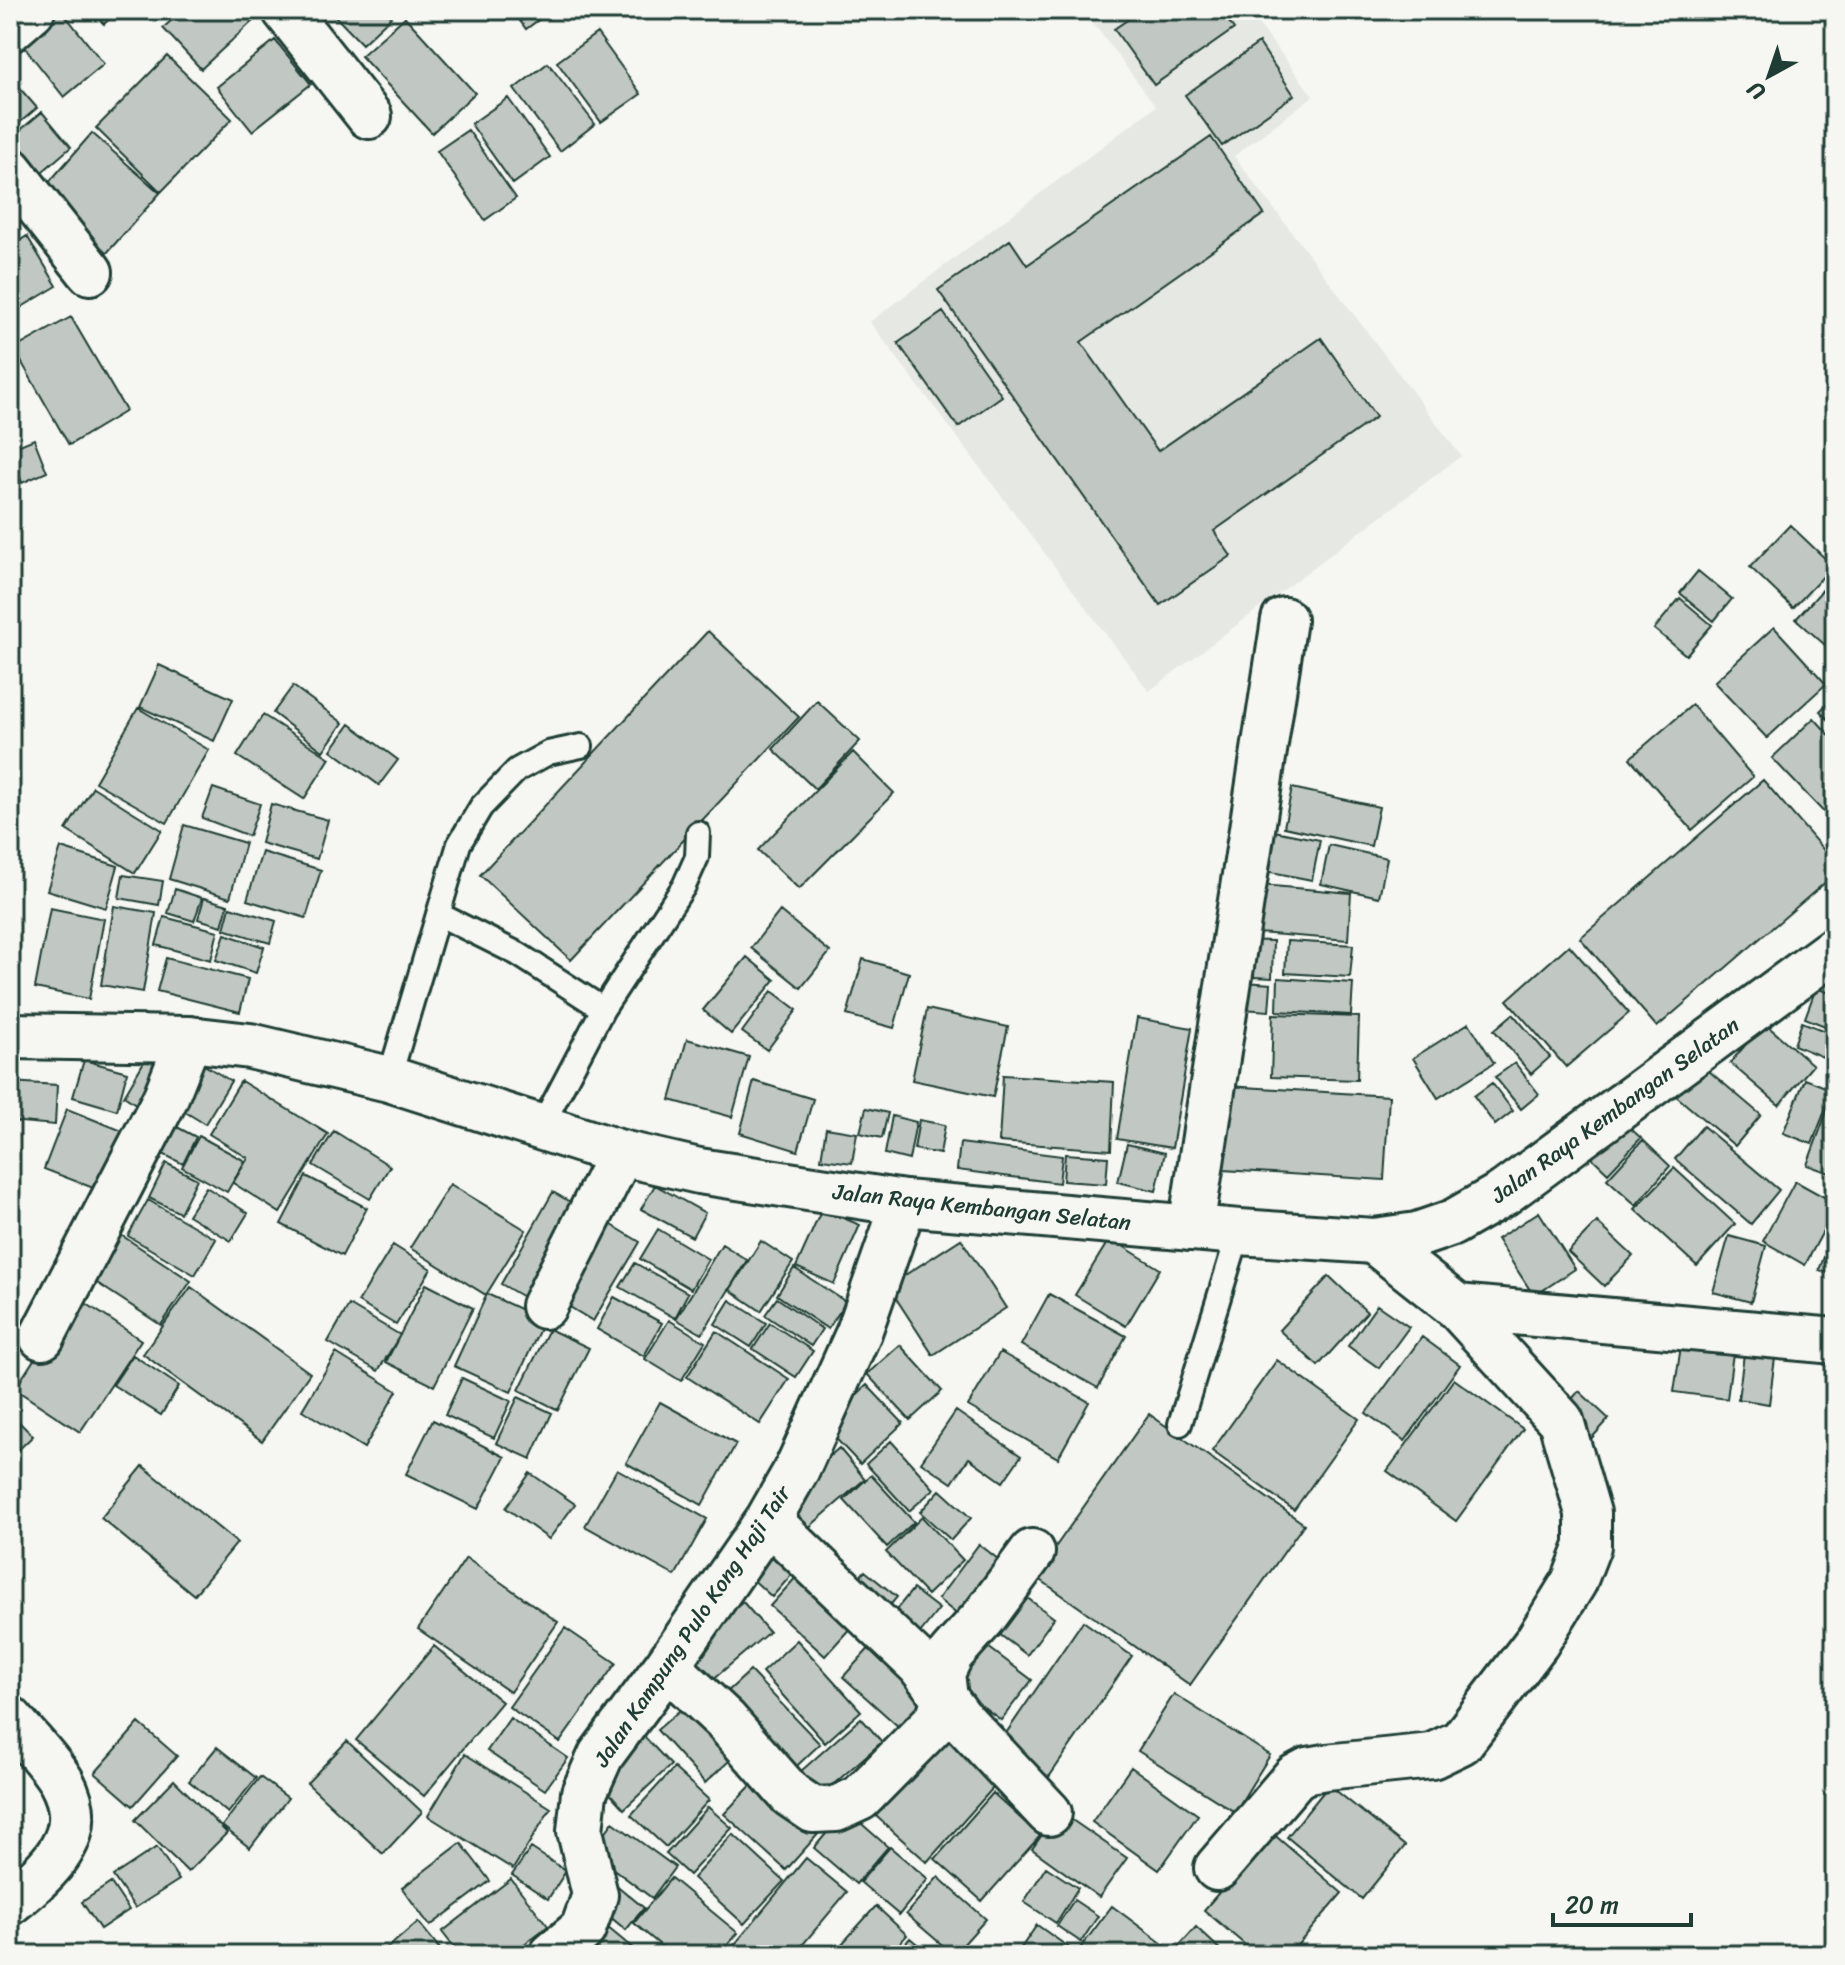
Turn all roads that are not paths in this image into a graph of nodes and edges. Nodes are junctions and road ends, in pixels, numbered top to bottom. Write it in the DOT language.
graph roads {
  1 [pos="32,10"];
  2 [pos="285,10"];
  3 [pos="10,29"];
  4 [pos="369,116"];
  5 [pos="10,170"];
  6 [pos="90,272"];
  7 [pos="1284,620"];
  8 [pos="581,746"];
  9 [pos="698,833"];
  10 [pos="438,914"];
  11 [pos="1835,949"];
  12 [pos="603,1009"];
  13 [pos="10,1036"];
  14 [pos="189,1039"];
  15 [pos="389,1079"];
  16 [pos="541,1127"];
  17 [pos="621,1153"];
  18 [pos="904,1203"];
  19 [pos="1191,1228"];
  20 [pos="1239,1232"];
  21 [pos="1374,1241"];
  22 [pos="544,1306"];
  23 [pos="1457,1307"];
  24 [pos="42,1337"];
  25 [pos="1835,1341"];
  26 [pos="1180,1424"];
  27 [pos="768,1520"];
  28 [pos="1032,1552"];
  29 [pos="667,1666"];
  30 [pos="945,1698"];
  31 [pos="10,1719"];
  32 [pos="1049,1813"];
  33 [pos="1217,1868"];
  34 [pos="10,1902"];
  35 [pos="552,1955"];
  1 -- 3 [label="street"];
  2 -- 4 [label="street"];
  5 -- 6 [label="street"];
  7 -- 19 [label="street"];
  8 -- 10 [label="lane"];
  9 -- 12 [label="lane"];
  10 -- 12 [label="lane"];
  10 -- 15 [label="lane"];
  11 -- 21 [label="street, Jalan Raya Kembangan Selatan"];
  12 -- 16 [label="lane"];
  13 -- 14 [label="street, Jalan Raya Kembangan Selatan"];
  14 -- 15 [label="street, Jalan Raya Kembangan Selatan"];
  14 -- 24 [label="street"];
  15 -- 16 [label="street, Jalan Raya Kembangan Selatan"];
  16 -- 17 [label="street, Jalan Raya Kembangan Selatan"];
  17 -- 18 [label="street, Jalan Raya Kembangan Selatan"];
  17 -- 22 [label="street"];
  18 -- 19 [label="street, Jalan Raya Kembangan Selatan"];
  18 -- 27 [label="street, Jalan Kampung Pulo Kong Haji Tair"];
  19 -- 20 [label="street, Jalan Raya Kembangan Selatan"];
  20 -- 21 [label="street, Jalan Raya Kembangan Selatan"];
  20 -- 26 [label="lane"];
  21 -- 23 [label="street"];
  23 -- 25 [label="street"];
  23 -- 33 [label="street"];
  27 -- 29 [label="street, Jalan Kampung Pulo Kong Haji Tair"];
  27 -- 30 [label="street"];
  28 -- 30 [label="street"];
  29 -- 30 [label="street"];
  29 -- 35 [label="street, Jalan Kampung Pulo Kong Haji Tair"];
  30 -- 32 [label="street"];
  31 -- 34 [label="street"];
}
